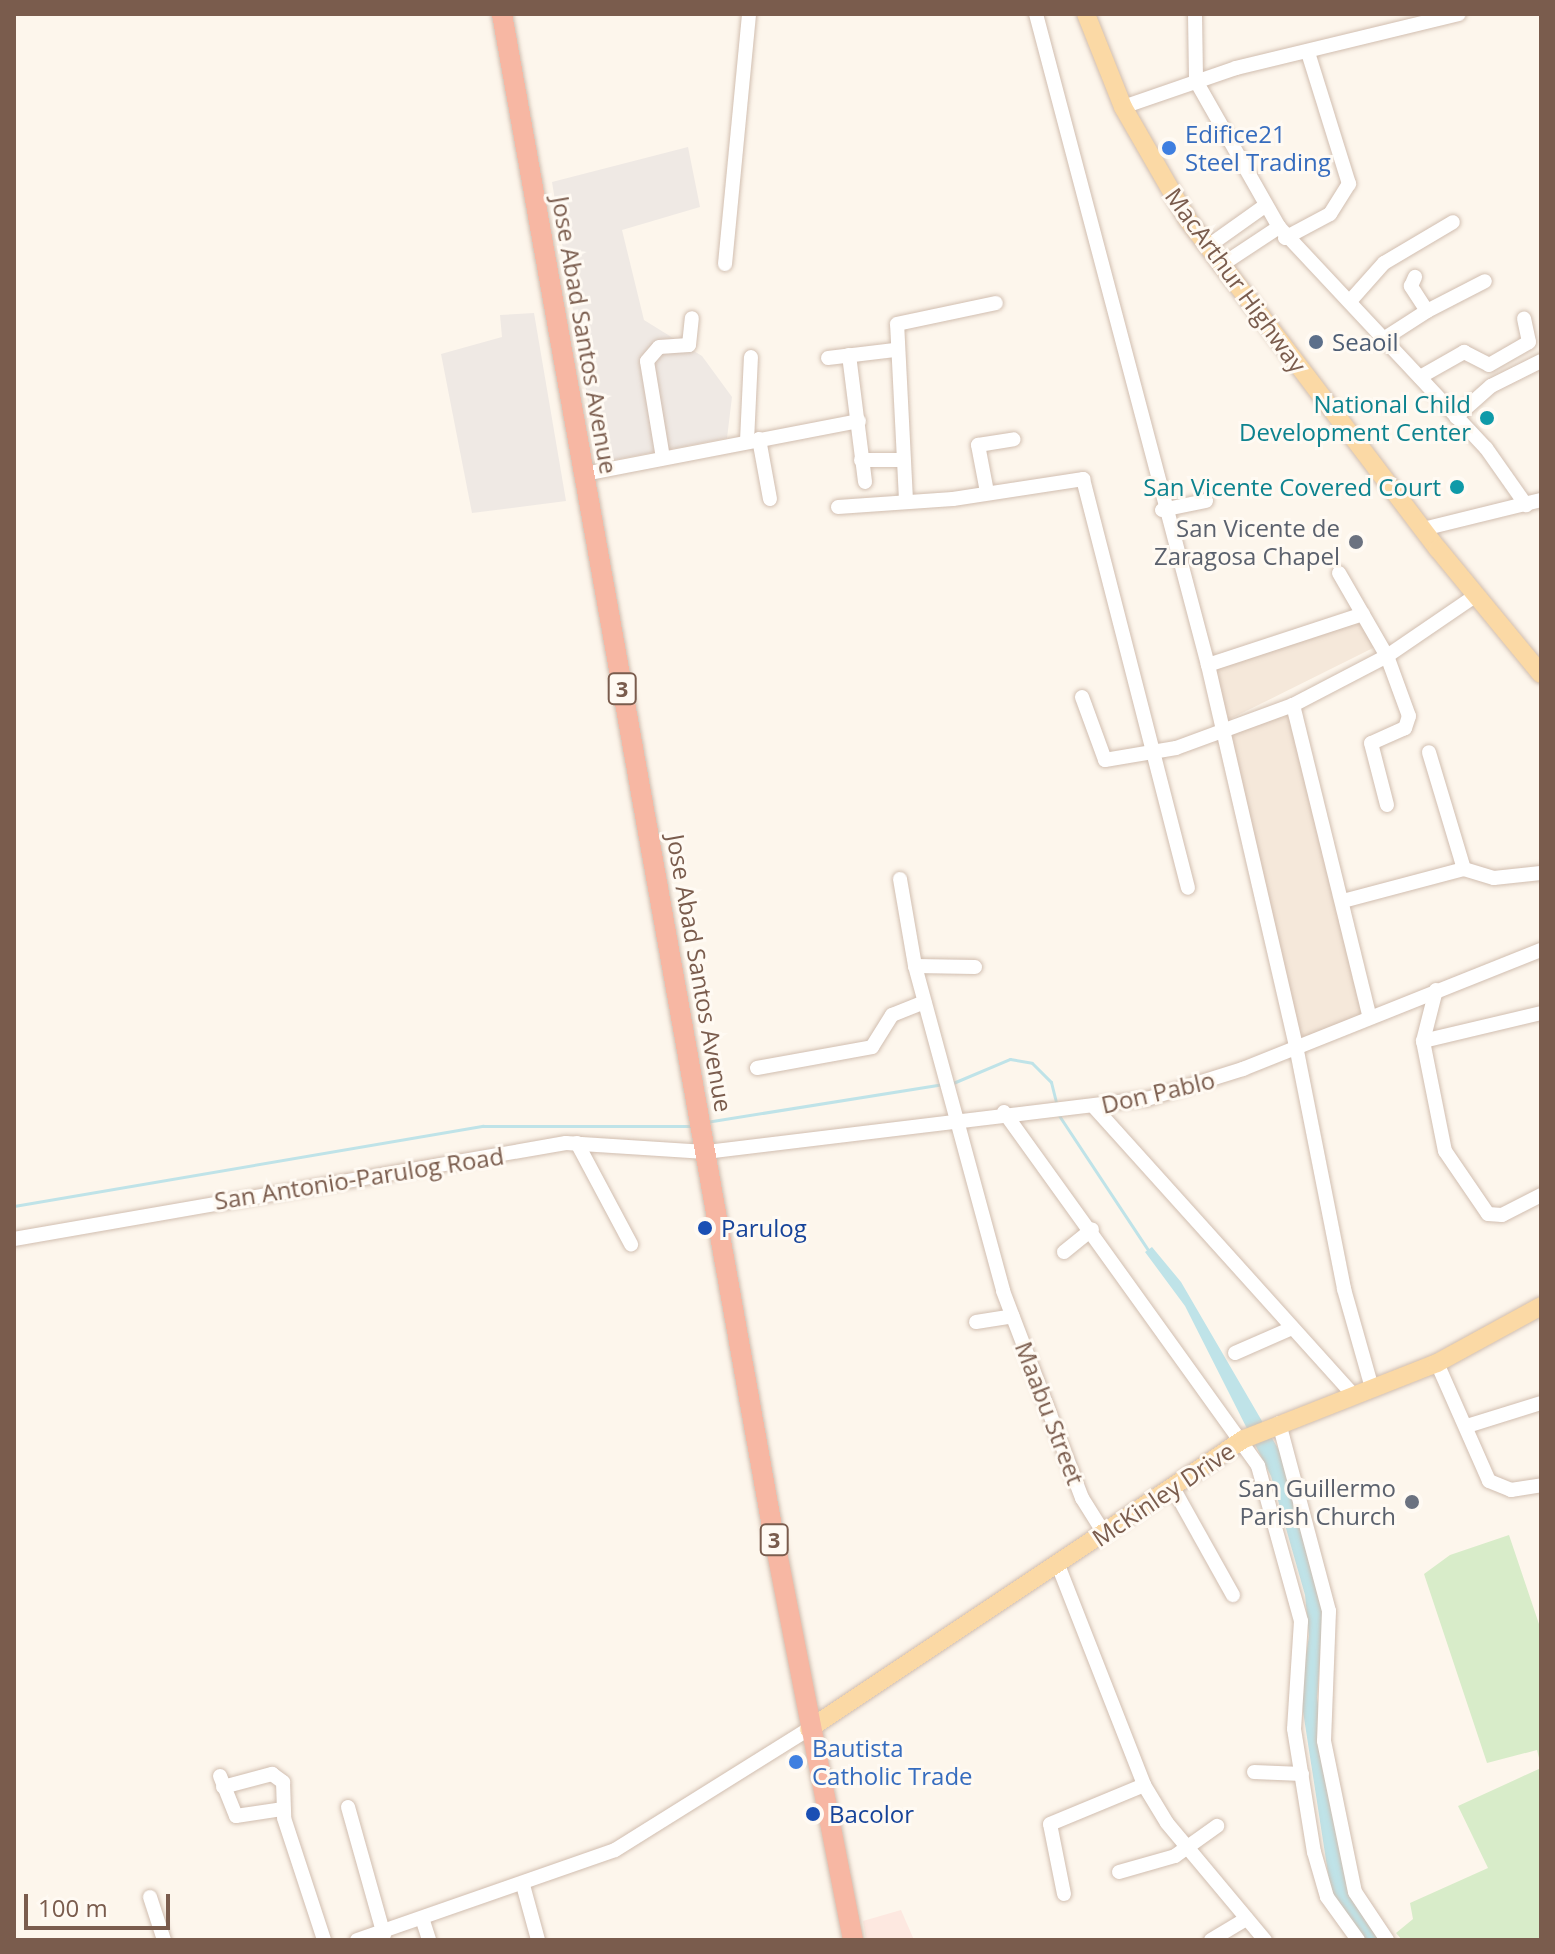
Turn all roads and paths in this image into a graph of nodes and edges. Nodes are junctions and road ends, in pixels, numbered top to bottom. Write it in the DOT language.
graph roads {
  1 [pos="502,14"];
  2 [pos="749,14"];
  3 [pos="1036,14"];
  4 [pos="1086,14"];
  5 [pos="1195,14"];
  6 [pos="1459,14"];
  7 [pos="1410,20"];
  8 [pos="1308,52"];
  9 [pos="1196,81"];
  10 [pos="1123,107"];
  11 [pos="1266,205"];
  12 [pos="1453,222"];
  13 [pos="1282,233"];
  14 [pos="1207,247"];
  15 [pos="725,264"];
  16 [pos="1220,266"];
  17 [pos="1415,277"];
  18 [pos="1485,281"];
  19 [pos="1351,300"];
  20 [pos="996,303"];
  21 [pos="1427,311"];
  22 [pos="692,318"];
  23 [pos="1524,319"];
  24 [pos="1382,340"];
  25 [pos="895,350"];
  26 [pos="849,355"];
  27 [pos="751,357"];
  28 [pos="828,358"];
  29 [pos="1541,361"];
  30 [pos="1420,377"];
  31 [pos="1456,417"];
  32 [pos="859,421"];
  33 [pos="1014,439"];
  34 [pos="753,440"];
  35 [pos="663,458"];
  36 [pos="861,460"];
  37 [pos="902,460"];
  38 [pos="584,474"];
  39 [pos="865,482"];
  40 [pos="987,492"];
  41 [pos="770,499"];
  42 [pos="906,500"];
  43 [pos="1206,501"];
  44 [pos="1535,504"];
  45 [pos="838,507"];
  46 [pos="1162,510"];
  47 [pos="1423,529"];
  48 [pos="1339,573"];
  49 [pos="1475,596"];
  50 [pos="1363,614"];
  51 [pos="1387,656"];
  52 [pos="1208,665"];
  53 [pos="1541,674"];
  54 [pos="1082,697"];
  55 [pos="1293,705"];
  56 [pos="1225,735"];
  57 [pos="1155,752"];
  58 [pos="1429,752"];
  59 [pos="1387,805"];
  60 [pos="1464,869"];
  61 [pos="1541,873"];
  62 [pos="900,879"];
  63 [pos="1188,888"];
  64 [pos="1343,901"];
  65 [pos="1541,950"];
  66 [pos="915,966"];
  67 [pos="975,967"];
  68 [pos="1436,990"];
  69 [pos="925,1002"];
  70 [pos="1541,1013"];
  71 [pos="1369,1015"];
  72 [pos="1423,1041"];
  73 [pos="1296,1046"];
  74 [pos="757,1068"];
  75 [pos="1095,1108"];
  76 [pos="1004,1112"];
  77 [pos="957,1120"];
  78 [pos="703,1137"];
  79 [pos="577,1143"];
  80 [pos="1541,1195"];
  81 [pos="1092,1229"];
  82 [pos="14,1239"];
  83 [pos="631,1244"];
  84 [pos="1064,1252"];
  85 [pos="1541,1306"];
  86 [pos="1013,1316"];
  87 [pos="976,1322"];
  88 [pos="1292,1328"];
  89 [pos="1235,1353"];
  90 [pos="1437,1363"];
  91 [pos="1372,1388"];
  92 [pos="1353,1395"];
  93 [pos="1541,1403"];
  94 [pos="1273,1425"];
  95 [pos="1467,1426"];
  96 [pos="1246,1438"];
  97 [pos="1541,1485"];
  98 [pos="1172,1486"];
  99 [pos="1103,1531"];
  100 [pos="1058,1565"];
  101 [pos="1233,1595"];
  102 [pos="809,1729"];
  103 [pos="1254,1772"];
  104 [pos="1302,1774"];
  105 [pos="1144,1785"];
  106 [pos="348,1807"];
  107 [pos="283,1809"];
  108 [pos="1217,1826"];
  109 [pos="1188,1849"];
  110 [pos="1119,1872"];
  111 [pos="523,1885"];
  112 [pos="1064,1894"];
  113 [pos="150,1897"];
  114 [pos="1246,1919"];
  115 [pos="423,1921"];
  116 [pos="384,1935"];
  117 [pos="164,1940"];
  118 [pos="324,1940"];
  119 [pos="357,1940"];
  120 [pos="429,1940"];
  121 [pos="538,1940"];
  122 [pos="853,1940"];
  123 [pos="1211,1940"];
  124 [pos="1265,1940"];
  125 [pos="1358,1940"];
  126 [pos="1387,1940"];
  1 -- 38 [label="highway, Jose Abad Santos Avenue / 3"];
  2 -- 15 [label="street"];
  3 -- 46 [label="street"];
  4 -- 10 [label="main road, MacArthur Highway"];
  5 -- 9 [label="street"];
  6 -- 7 [label="street"];
  7 -- 8 [label="street"];
  8 -- 9 [label="street"];
  8 -- 13 [label="street"];
  9 -- 10 [label="street"];
  9 -- 11 [label="street"];
  10 -- 14 [label="main road, MacArthur Highway"];
  11 -- 13 [label="street"];
  11 -- 14 [label="street"];
  12 -- 19 [label="street"];
  13 -- 16 [label="street"];
  13 -- 19 [label="street"];
  14 -- 16 [label="main road, MacArthur Highway"];
  16 -- 47 [label="main road, MacArthur Highway"];
  17 -- 21 [label="street"];
  18 -- 21 [label="street"];
  19 -- 24 [label="street"];
  20 -- 25 [label="street"];
  21 -- 24 [label="street"];
  22 -- 35 [label="street"];
  23 -- 30 [label="street"];
  24 -- 30 [label="street"];
  25 -- 26 [label="street"];
  25 -- 37 [label="street"];
  26 -- 28 [label="street"];
  26 -- 32 [label="street"];
  27 -- 34 [label="street"];
  29 -- 31 [label="street"];
  30 -- 31 [label="street"];
  31 -- 44 [label="street"];
  32 -- 34 [label="street"];
  32 -- 36 [label="street"];
  33 -- 40 [label="street"];
  34 -- 35 [label="street"];
  34 -- 41 [label="street"];
  35 -- 38 [label="street"];
  36 -- 37 [label="street"];
  36 -- 39 [label="street"];
  37 -- 42 [label="street"];
  38 -- 78 [label="highway, Jose Abad Santos Avenue / 3"];
  40 -- 42 [label="street"];
  40 -- 57 [label="street"];
  42 -- 45 [label="street"];
  43 -- 46 [label="street"];
  44 -- 47 [label="street"];
  46 -- 52 [label="street"];
  47 -- 49 [label="main road, MacArthur Highway"];
  48 -- 50 [label="street"];
  49 -- 51 [label="street"];
  49 -- 53 [label="main road, MacArthur Highway"];
  50 -- 51 [label="street"];
  50 -- 52 [label="street"];
  51 -- 55 [label="street"];
  51 -- 59 [label="street"];
  52 -- 56 [label="street"];
  54 -- 57 [label="street"];
  55 -- 56 [label="street"];
  55 -- 64 [label="street"];
  56 -- 57 [label="street"];
  56 -- 73 [label="street"];
  57 -- 63 [label="street"];
  58 -- 60 [label="street"];
  60 -- 61 [label="street"];
  60 -- 64 [label="street"];
  62 -- 66 [label="street, Maabu Street"];
  64 -- 71 [label="street"];
  65 -- 68 [label="street, Don Pablo"];
  66 -- 67 [label="street"];
  66 -- 69 [label="street, Maabu Street"];
  68 -- 71 [label="street, Don Pablo"];
  68 -- 72 [label="street"];
  69 -- 74 [label="street"];
  69 -- 77 [label="street, Maabu Street"];
  70 -- 72 [label="street"];
  71 -- 73 [label="street, Don Pablo"];
  72 -- 80 [label="street"];
  73 -- 75 [label="street, Don Pablo"];
  73 -- 91 [label="street"];
  75 -- 76 [label="street, Don Pablo"];
  75 -- 88 [label="street"];
  76 -- 77 [label="street, Don Pablo"];
  76 -- 81 [label="street"];
  77 -- 78 [label="street, Don Pablo"];
  77 -- 86 [label="street, Maabu Street"];
  78 -- 79 [label="street, San Antonio-Parulog Road"];
  78 -- 102 [label="highway, Jose Abad Santos Avenue / 3"];
  79 -- 82 [label="street, San Antonio-Parulog Road"];
  79 -- 83 [label="street"];
  81 -- 84 [label="street"];
  81 -- 96 [label="street"];
  85 -- 90 [label="main road, McKinley Drive"];
  86 -- 87 [label="street"];
  86 -- 99 [label="street, Maabu Street"];
  88 -- 89 [label="street"];
  88 -- 92 [label="street"];
  90 -- 91 [label="main road, McKinley Drive"];
  90 -- 95 [label="street"];
  91 -- 92 [label="main road, McKinley Drive"];
  92 -- 94 [label="main road, McKinley Drive"];
  93 -- 95 [label="street"];
  94 -- 96 [label="main road, McKinley Drive"];
  94 -- 126 [label="street"];
  95 -- 97 [label="street"];
  96 -- 98 [label="main road, McKinley Drive"];
  96 -- 104 [label="street"];
  98 -- 99 [label="main road, McKinley Drive"];
  98 -- 101 [label="street"];
  99 -- 100 [label="main road, McKinley Drive"];
  100 -- 102 [label="main road, McKinley Drive"];
  100 -- 105 [label="street"];
  102 -- 111 [label="street"];
  102 -- 122 [label="highway, Jose Abad Santos Avenue / 3"];
  103 -- 104 [label="street"];
  104 -- 125 [label="street"];
  105 -- 109 [label="street"];
  105 -- 112 [label="street"];
  106 -- 116 [label="street"];
  107 -- 107 [label="street"];
  107 -- 118 [label="street"];
  108 -- 109 [label="street"];
  109 -- 110 [label="street"];
  109 -- 114 [label="street"];
  111 -- 115 [label="street"];
  111 -- 121 [label="street"];
  113 -- 117 [label="street"];
  114 -- 123 [label="street"];
  114 -- 124 [label="street"];
  115 -- 116 [label="street"];
  115 -- 120 [label="street"];
  116 -- 119 [label="street"];
}
